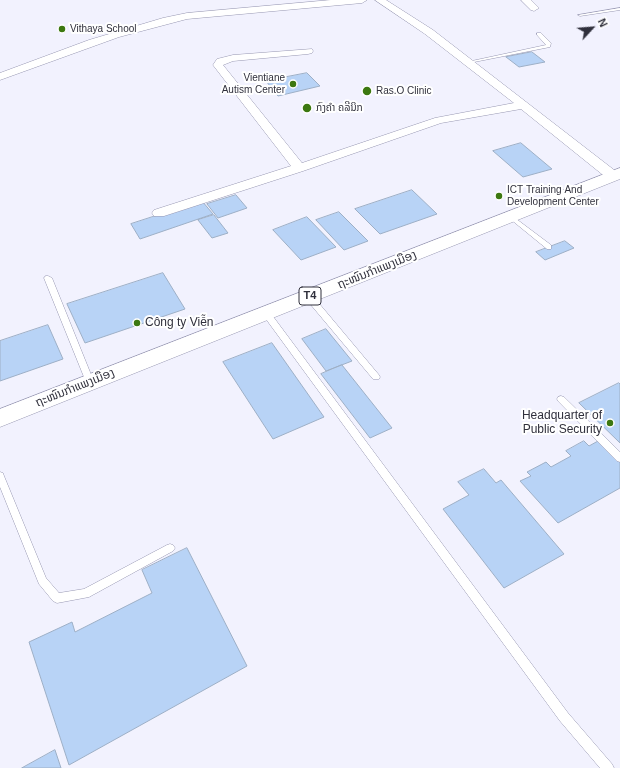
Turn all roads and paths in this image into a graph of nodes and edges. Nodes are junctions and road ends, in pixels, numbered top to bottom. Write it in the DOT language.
graph roads {
  1 [pos="362,0"];
  2 [pos="380,0"];
  3 [pos="526,0"];
  4 [pos="534,8"];
  5 [pos="620,10"];
  6 [pos="580,15"];
  7 [pos="539,34"];
  8 [pos="308,50"];
  9 [pos="469,62"];
  10 [pos="0,77"];
  11 [pos="522,105"];
  12 [pos="299,168"];
  13 [pos="616,175"];
  14 [pos="159,213"];
  15 [pos="511,217"];
  16 [pos="549,247"];
  17 [pos="48,278"];
  18 [pos="309,297"];
  19 [pos="266,313"];
  20 [pos="376,377"];
  21 [pos="90,382"];
  22 [pos="561,399"];
  23 [pos="0,418"];
  24 [pos="620,458"];
  25 [pos="0,476"];
  26 [pos="170,548"];
  27 [pos="608,768"];
  1 -- 10 [label="street"];
  2 -- 9 [label="street"];
  3 -- 4 [label="street"];
  5 -- 6 [label="lane"];
  7 -- 9 [label="lane"];
  8 -- 12 [label="street"];
  9 -- 11 [label="street"];
  11 -- 12 [label="street"];
  11 -- 13 [label="street"];
  12 -- 14 [label="street"];
  13 -- 15 [label="main road, ຖະໜົນກຳແພງເມືອງ / T4"];
  15 -- 16 [label="lane"];
  15 -- 18 [label="main road, ຖະໜົນກຳແພງເມືອງ / T4"];
  17 -- 21 [label="lane"];
  18 -- 19 [label="main road, ຖະໜົນກຳແພງເມືອງ / T4"];
  18 -- 20 [label="lane"];
  19 -- 21 [label="main road, ຖະໜົນກຳແພງເມືອງ / T4"];
  19 -- 27 [label="lane"];
  21 -- 23 [label="main road, ຖະໜົນກຳແພງເມືອງ / T4"];
  22 -- 24 [label="lane"];
  25 -- 26 [label="lane"];
}
